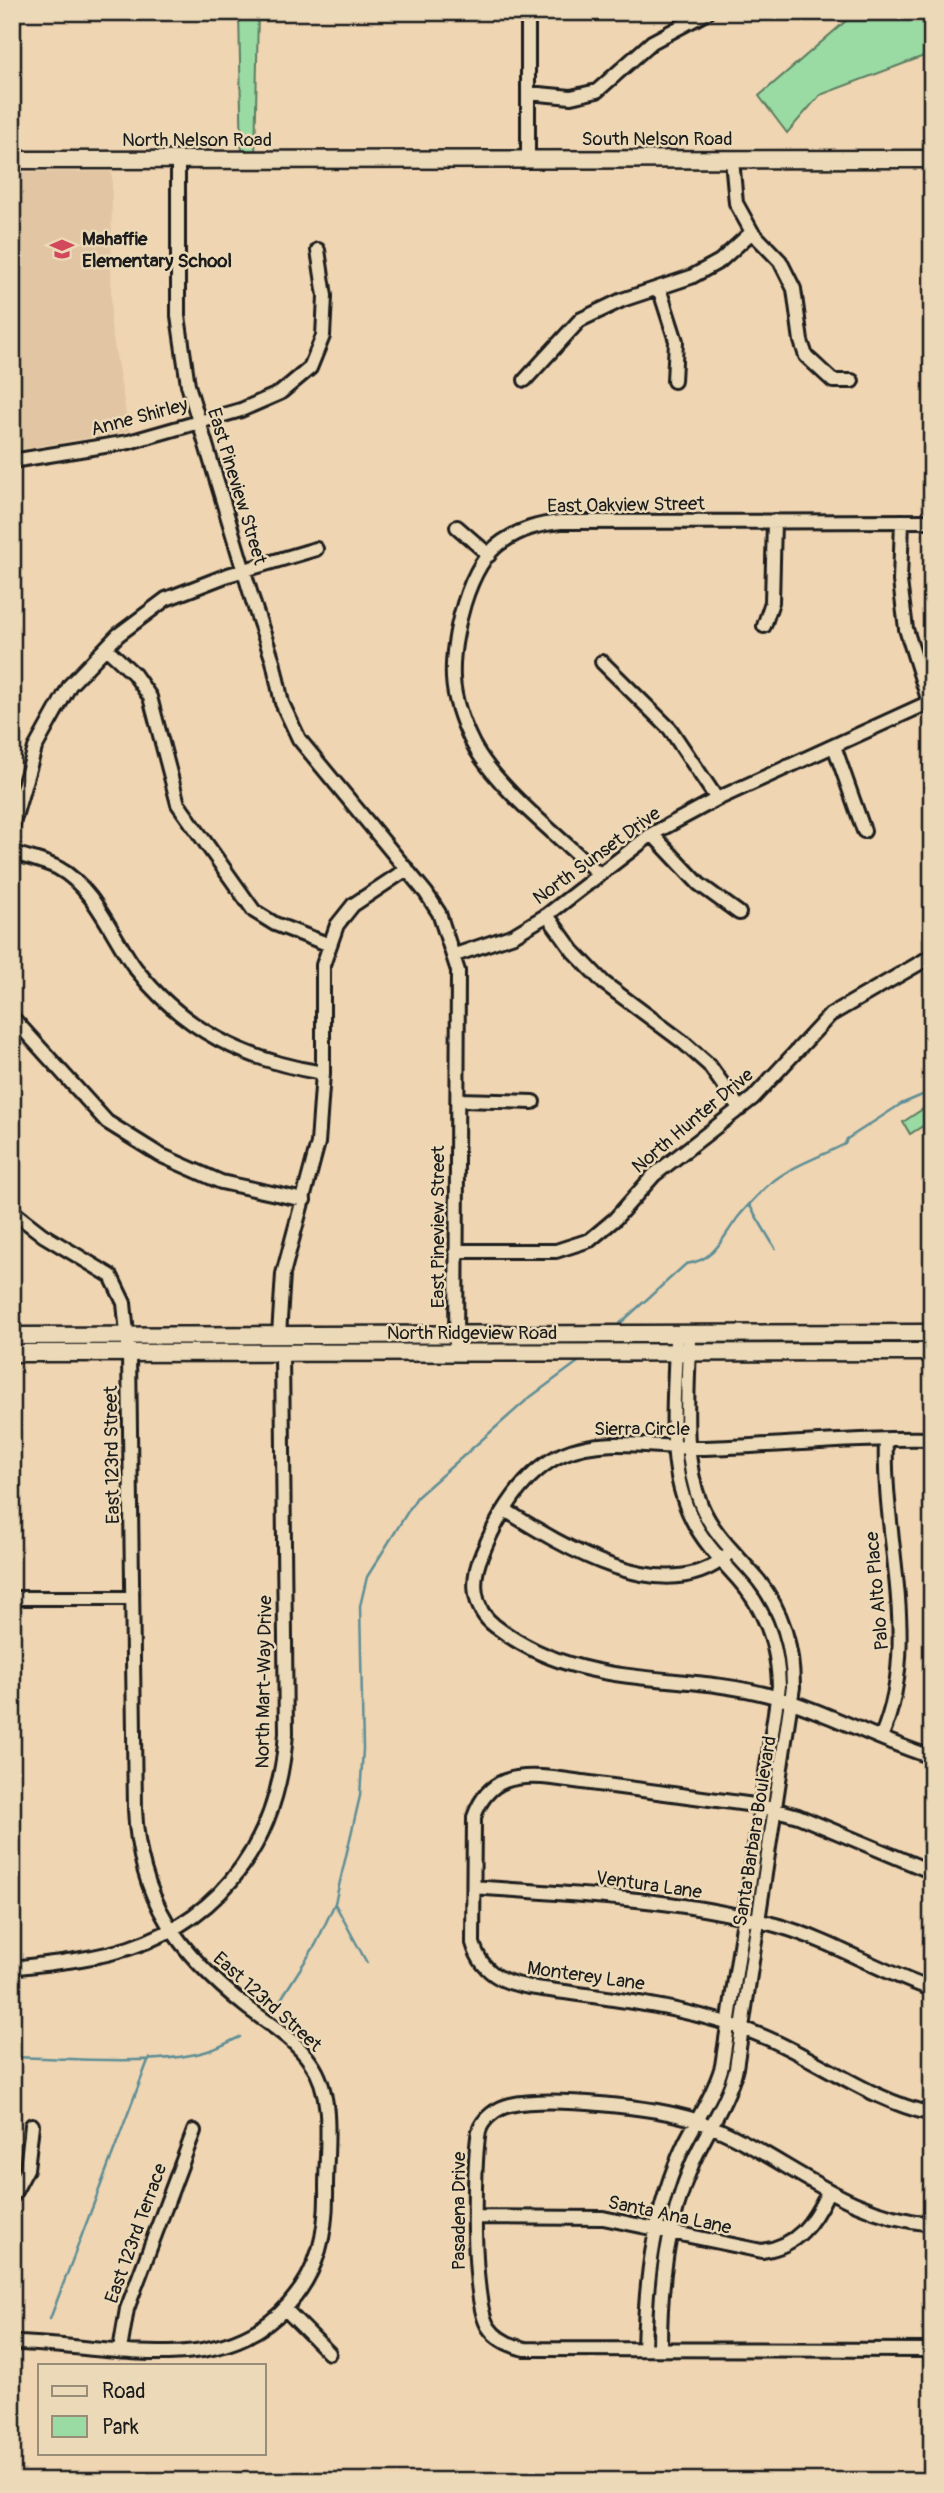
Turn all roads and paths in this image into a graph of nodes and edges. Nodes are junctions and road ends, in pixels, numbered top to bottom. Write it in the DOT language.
graph roads {
  1 [pos="528,12"];
  2 [pos="708,12"];
  3 [pos="528,93"];
  4 [pos="732,159"];
  5 [pos="932,159"];
  6 [pos="12,160"];
  7 [pos="178,160"];
  8 [pos="383,160"];
  9 [pos="528,160"];
  10 [pos="752,232"];
  11 [pos="318,250"];
  12 [pos="659,288"];
  13 [pos="525,380"];
  14 [pos="674,381"];
  15 [pos="852,381"];
  16 [pos="198,421"];
  17 [pos="12,461"];
  18 [pos="902,521"];
  19 [pos="932,521"];
  20 [pos="774,522"];
  21 [pos="457,527"];
  22 [pos="316,549"];
  23 [pos="489,555"];
  24 [pos="244,570"];
  25 [pos="764,626"];
  26 [pos="106,648"];
  27 [pos="602,662"];
  28 [pos="931,702"];
  29 [pos="834,746"];
  30 [pos="718,799"];
  31 [pos="12,827"];
  32 [pos="864,831"];
  33 [pos="652,834"];
  34 [pos="12,853"];
  35 [pos="407,869"];
  36 [pos="598,873"];
  37 [pos="739,913"];
  38 [pos="547,915"];
  39 [pos="330,945"];
  40 [pos="456,955"];
  41 [pos="932,956"];
  42 [pos="12,1017"];
  43 [pos="323,1073"];
  44 [pos="458,1100"];
  45 [pos="533,1102"];
  46 [pos="740,1109"];
  47 [pos="304,1200"];
  48 [pos="12,1211"];
  49 [pos="456,1251"];
  50 [pos="932,1333"];
  51 [pos="456,1334"];
  52 [pos="683,1334"];
  53 [pos="12,1335"];
  54 [pos="129,1335"];
  55 [pos="279,1335"];
  56 [pos="932,1352"];
  57 [pos="12,1353"];
  58 [pos="456,1353"];
  59 [pos="683,1353"];
  60 [pos="129,1354"];
  61 [pos="282,1354"];
  62 [pos="932,1439"];
  63 [pos="887,1440"];
  64 [pos="675,1447"];
  65 [pos="690,1448"];
  66 [pos="505,1510"];
  67 [pos="726,1556"];
  68 [pos="12,1598"];
  69 [pos="132,1598"];
  70 [pos="778,1698"];
  71 [pos="792,1703"];
  72 [pos="881,1737"];
  73 [pos="932,1757"];
  74 [pos="762,1806"];
  75 [pos="775,1810"];
  76 [pos="932,1872"];
  77 [pos="474,1887"];
  78 [pos="746,1918"];
  79 [pos="760,1921"];
  80 [pos="170,1929"];
  81 [pos="12,1968"];
  82 [pos="932,1989"];
  83 [pos="729,2023"];
  84 [pos="743,2028"];
  85 [pos="932,2114"];
  86 [pos="704,2124"];
  87 [pos="32,2125"];
  88 [pos="194,2131"];
  89 [pos="828,2192"];
  90 [pos="12,2197"];
  91 [pos="477,2217"];
  92 [pos="932,2224"];
  93 [pos="656,2227"];
  94 [pos="670,2230"];
  95 [pos="285,2309"];
  96 [pos="12,2343"];
  97 [pos="644,2348"];
  98 [pos="660,2348"];
  99 [pos="120,2350"];
  100 [pos="932,2350"];
  101 [pos="329,2353"];
  1 -- 3 [label="street"];
  2 -- 3 [label="street"];
  3 -- 9 [label="street"];
  4 -- 5 [label="main road, South Nelson Road"];
  4 -- 9 [label="main road, South Nelson Road"];
  4 -- 10 [label="street"];
  6 -- 7 [label="main road, North Nelson Road"];
  7 -- 8 [label="main road, North Nelson Road"];
  7 -- 16 [label="street, East Pineview Street"];
  8 -- 9 [label="main road, South Nelson Road"];
  10 -- 12 [label="street"];
  10 -- 15 [label="street"];
  11 -- 16 [label="street, Anne Shirley"];
  12 -- 13 [label="street"];
  12 -- 14 [label="street"];
  16 -- 17 [label="street, Anne Shirley"];
  16 -- 24 [label="street, East Pineview Street"];
  18 -- 19 [label="street, East Oakview Street"];
  18 -- 20 [label="street, East Oakview Street"];
  18 -- 28 [label="street"];
  20 -- 23 [label="street, East Oakview Street"];
  20 -- 25 [label="street"];
  21 -- 23 [label="street"];
  22 -- 24 [label="street"];
  23 -- 36 [label="street, East Oakview Street"];
  24 -- 26 [label="street"];
  24 -- 35 [label="street, East Pineview Street"];
  26 -- 31 [label="street"];
  26 -- 39 [label="street"];
  27 -- 30 [label="street"];
  28 -- 29 [label="street, North Sunset Drive"];
  29 -- 30 [label="street, North Sunset Drive"];
  29 -- 32 [label="street"];
  30 -- 33 [label="street, North Sunset Drive"];
  33 -- 36 [label="street, North Sunset Drive"];
  33 -- 37 [label="street"];
  34 -- 43 [label="street"];
  35 -- 39 [label="street"];
  35 -- 40 [label="street, East Pineview Street"];
  36 -- 38 [label="street, North Sunset Drive"];
  38 -- 40 [label="street, North Sunset Drive"];
  38 -- 46 [label="street"];
  39 -- 43 [label="street"];
  40 -- 44 [label="street, East Pineview Street"];
  41 -- 46 [label="street, North Hunter Drive"];
  42 -- 47 [label="street"];
  43 -- 47 [label="street"];
  44 -- 45 [label="street"];
  44 -- 49 [label="street, East Pineview Street"];
  46 -- 49 [label="street, North Hunter Drive"];
  47 -- 55 [label="street"];
  48 -- 54 [label="street"];
  49 -- 51 [label="street, East Pineview Street"];
  50 -- 52 [label="main road, North Ridgeview Road"];
  51 -- 52 [label="main road, North Ridgeview Road"];
  51 -- 55 [label="main road, North Ridgeview Road"];
  51 -- 58 [label="street, East Pineview Street"];
  52 -- 59 [label="street, Santa Barbara Boulevard"];
  53 -- 54 [label="main road, North Ridgeview Road"];
  54 -- 55 [label="main road, North Ridgeview Road"];
  54 -- 60 [label="street"];
  56 -- 59 [label="main road, North Ridgeview Road"];
  57 -- 60 [label="main road, North Ridgeview Road"];
  58 -- 59 [label="main road, North Ridgeview Road"];
  58 -- 61 [label="main road, North Ridgeview Road"];
  59 -- 64 [label="street, Santa Barbara Boulevard"];
  59 -- 65 [label="street, Santa Barbara Boulevard"];
  60 -- 61 [label="main road, North Ridgeview Road"];
  60 -- 69 [label="street, East 123rd Street"];
  61 -- 80 [label="street, North Mart-Way Drive"];
  62 -- 63 [label="street, Sierra Circle"];
  63 -- 65 [label="street, Sierra Circle"];
  63 -- 72 [label="street, Palo Alto Place"];
  64 -- 65 [label="street, Sierra Circle"];
  64 -- 66 [label="street, Sierra Circle"];
  64 -- 67 [label="street, Santa Barbara Boulevard"];
  65 -- 67 [label="street, Santa Barbara Boulevard"];
  66 -- 67 [label="street"];
  66 -- 70 [label="street, Sierra Circle"];
  67 -- 70 [label="street, Santa Barbara Boulevard"];
  67 -- 71 [label="street, Santa Barbara Boulevard"];
  68 -- 69 [label="street"];
  69 -- 80 [label="street, East 123rd Street"];
  70 -- 71 [label="street, Sierra Circle"];
  70 -- 74 [label="street, Santa Barbara Boulevard"];
  71 -- 72 [label="street, Sierra Circle"];
  71 -- 75 [label="street, Santa Barbara Boulevard"];
  72 -- 73 [label="street, Sierra Circle"];
  74 -- 75 [label="street, Monterey Lane"];
  74 -- 77 [label="street, Monterey Lane"];
  74 -- 78 [label="street, Santa Barbara Boulevard"];
  75 -- 76 [label="street, Monterey Lane"];
  75 -- 79 [label="street, Santa Barbara Boulevard"];
  77 -- 78 [label="street, Ventura Lane"];
  77 -- 83 [label="street, Monterey Lane"];
  78 -- 79 [label="street, Ventura Lane"];
  78 -- 83 [label="street, Santa Barbara Boulevard"];
  79 -- 82 [label="street, Ventura Lane"];
  79 -- 84 [label="street, Santa Barbara Boulevard"];
  80 -- 81 [label="street, North Mart-Way Drive"];
  80 -- 95 [label="street, East 123rd Street"];
  83 -- 84 [label="street, Monterey Lane"];
  83 -- 86 [label="street, Santa Barbara Boulevard"];
  84 -- 85 [label="street, Monterey Lane"];
  84 -- 86 [label="street, Santa Barbara Boulevard"];
  86 -- 89 [label="street, Pasadena Drive"];
  86 -- 91 [label="street, Pasadena Drive"];
  86 -- 93 [label="street, Santa Barbara Boulevard"];
  86 -- 94 [label="street, Santa Barbara Boulevard"];
  87 -- 90 [label="street"];
  88 -- 99 [label="street, East 123rd Terrace"];
  89 -- 92 [label="street, Pasadena Drive"];
  89 -- 94 [label="street, Santa Ana Lane"];
  91 -- 93 [label="street, Santa Ana Lane"];
  91 -- 97 [label="street, Pasadena Drive"];
  93 -- 94 [label="street, Santa Ana Lane"];
  93 -- 97 [label="street, Santa Barbara Boulevard"];
  94 -- 98 [label="street, Santa Barbara Boulevard"];
  95 -- 99 [label="street, East 123rd Street"];
  95 -- 101 [label="street"];
  96 -- 99 [label="street, East 123rd Street"];
  97 -- 98 [label="street, Pasadena Drive"];
  98 -- 100 [label="street, Pasadena Drive"];
}
